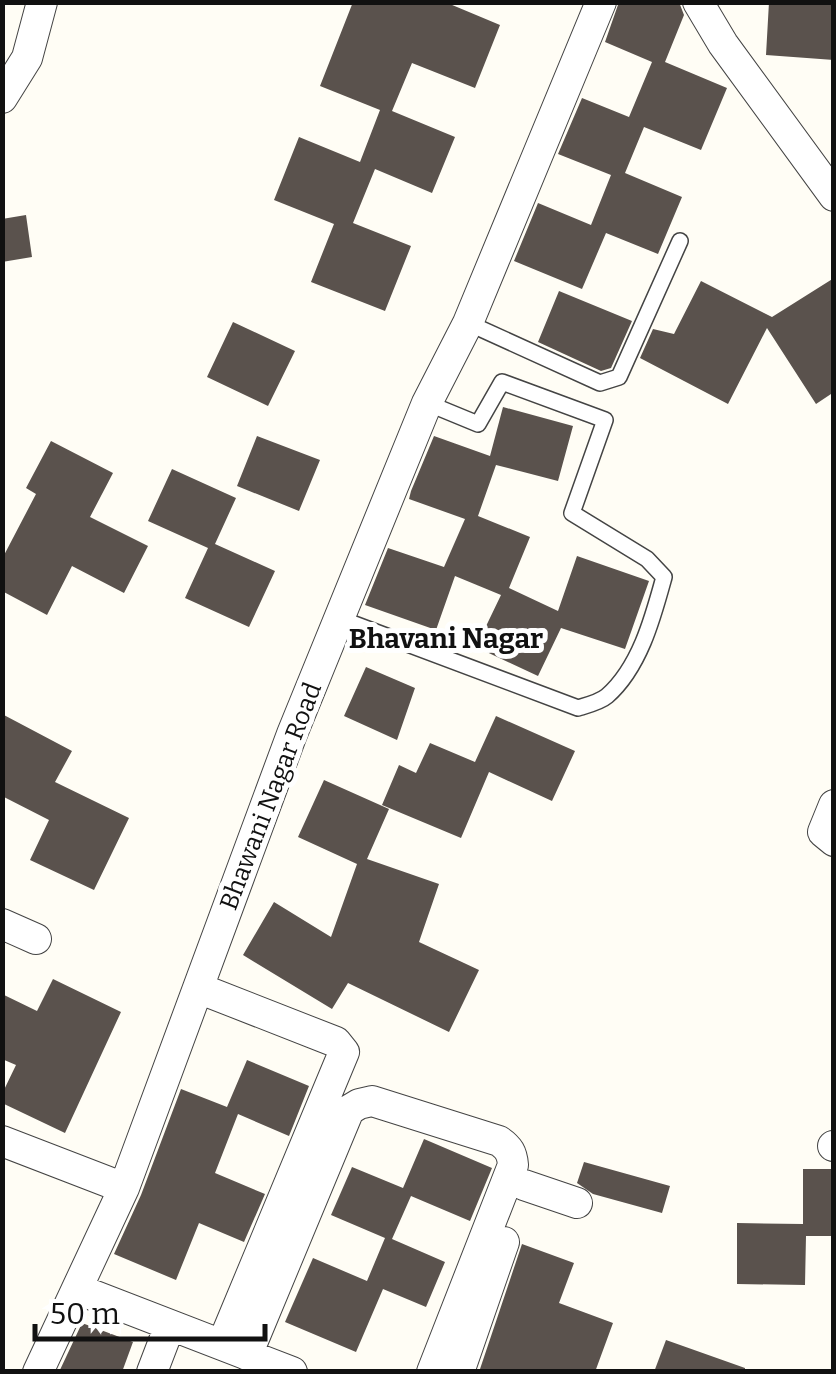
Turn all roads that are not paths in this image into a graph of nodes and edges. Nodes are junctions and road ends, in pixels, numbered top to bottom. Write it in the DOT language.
graph roads {
  1 [pos="42,2"];
  2 [pos="601,2"];
  3 [pos="699,3"];
  4 [pos="2,98"];
  5 [pos="834,196"];
  6 [pos="680,241"];
  7 [pos="468,322"];
  8 [pos="427,403"];
  9 [pos="341,619"];
  10 [pos="834,805"];
  11 [pos="834,841"];
  12 [pos="2,924"];
  13 [pos="36,939"];
  14 [pos="198,988"];
  15 [pos="2,1141"];
  16 [pos="124,1188"];
  17 [pos="578,1203"];
  18 [pos="77,1290"];
  19 [pos="170,1325"];
  20 [pos="235,1350"];
  21 [pos="38,1372"];
  22 [pos="152,1372"];
  23 [pos="292,1372"];
  24 [pos="432,1372"];
  25 [pos="458,1372"];
  1 -- 4 [label="street"];
  2 -- 7 [label="street, Bhawani Nagar Road"];
  3 -- 5 [label="street"];
  6 -- 7 [label="lane"];
  7 -- 8 [label="street, Bhawani Nagar Road"];
  8 -- 9 [label="street, Bhawani Nagar Road"];
  8 -- 9 [label="lane"];
  9 -- 14 [label="street, Bhawani Nagar Road"];
  10 -- 11 [label="street"];
  12 -- 13 [label="street"];
  14 -- 16 [label="street, Bhawani Nagar Road"];
  14 -- 20 [label="street"];
  15 -- 16 [label="street"];
  16 -- 18 [label="street, Bhawani Nagar Road"];
  17 -- 25 [label="street"];
  18 -- 19 [label="street"];
  18 -- 21 [label="street, Bhawani Nagar Road"];
  19 -- 20 [label="street"];
  19 -- 22 [label="street"];
  20 -- 23 [label="street"];
  20 -- 24 [label="street"];
}
